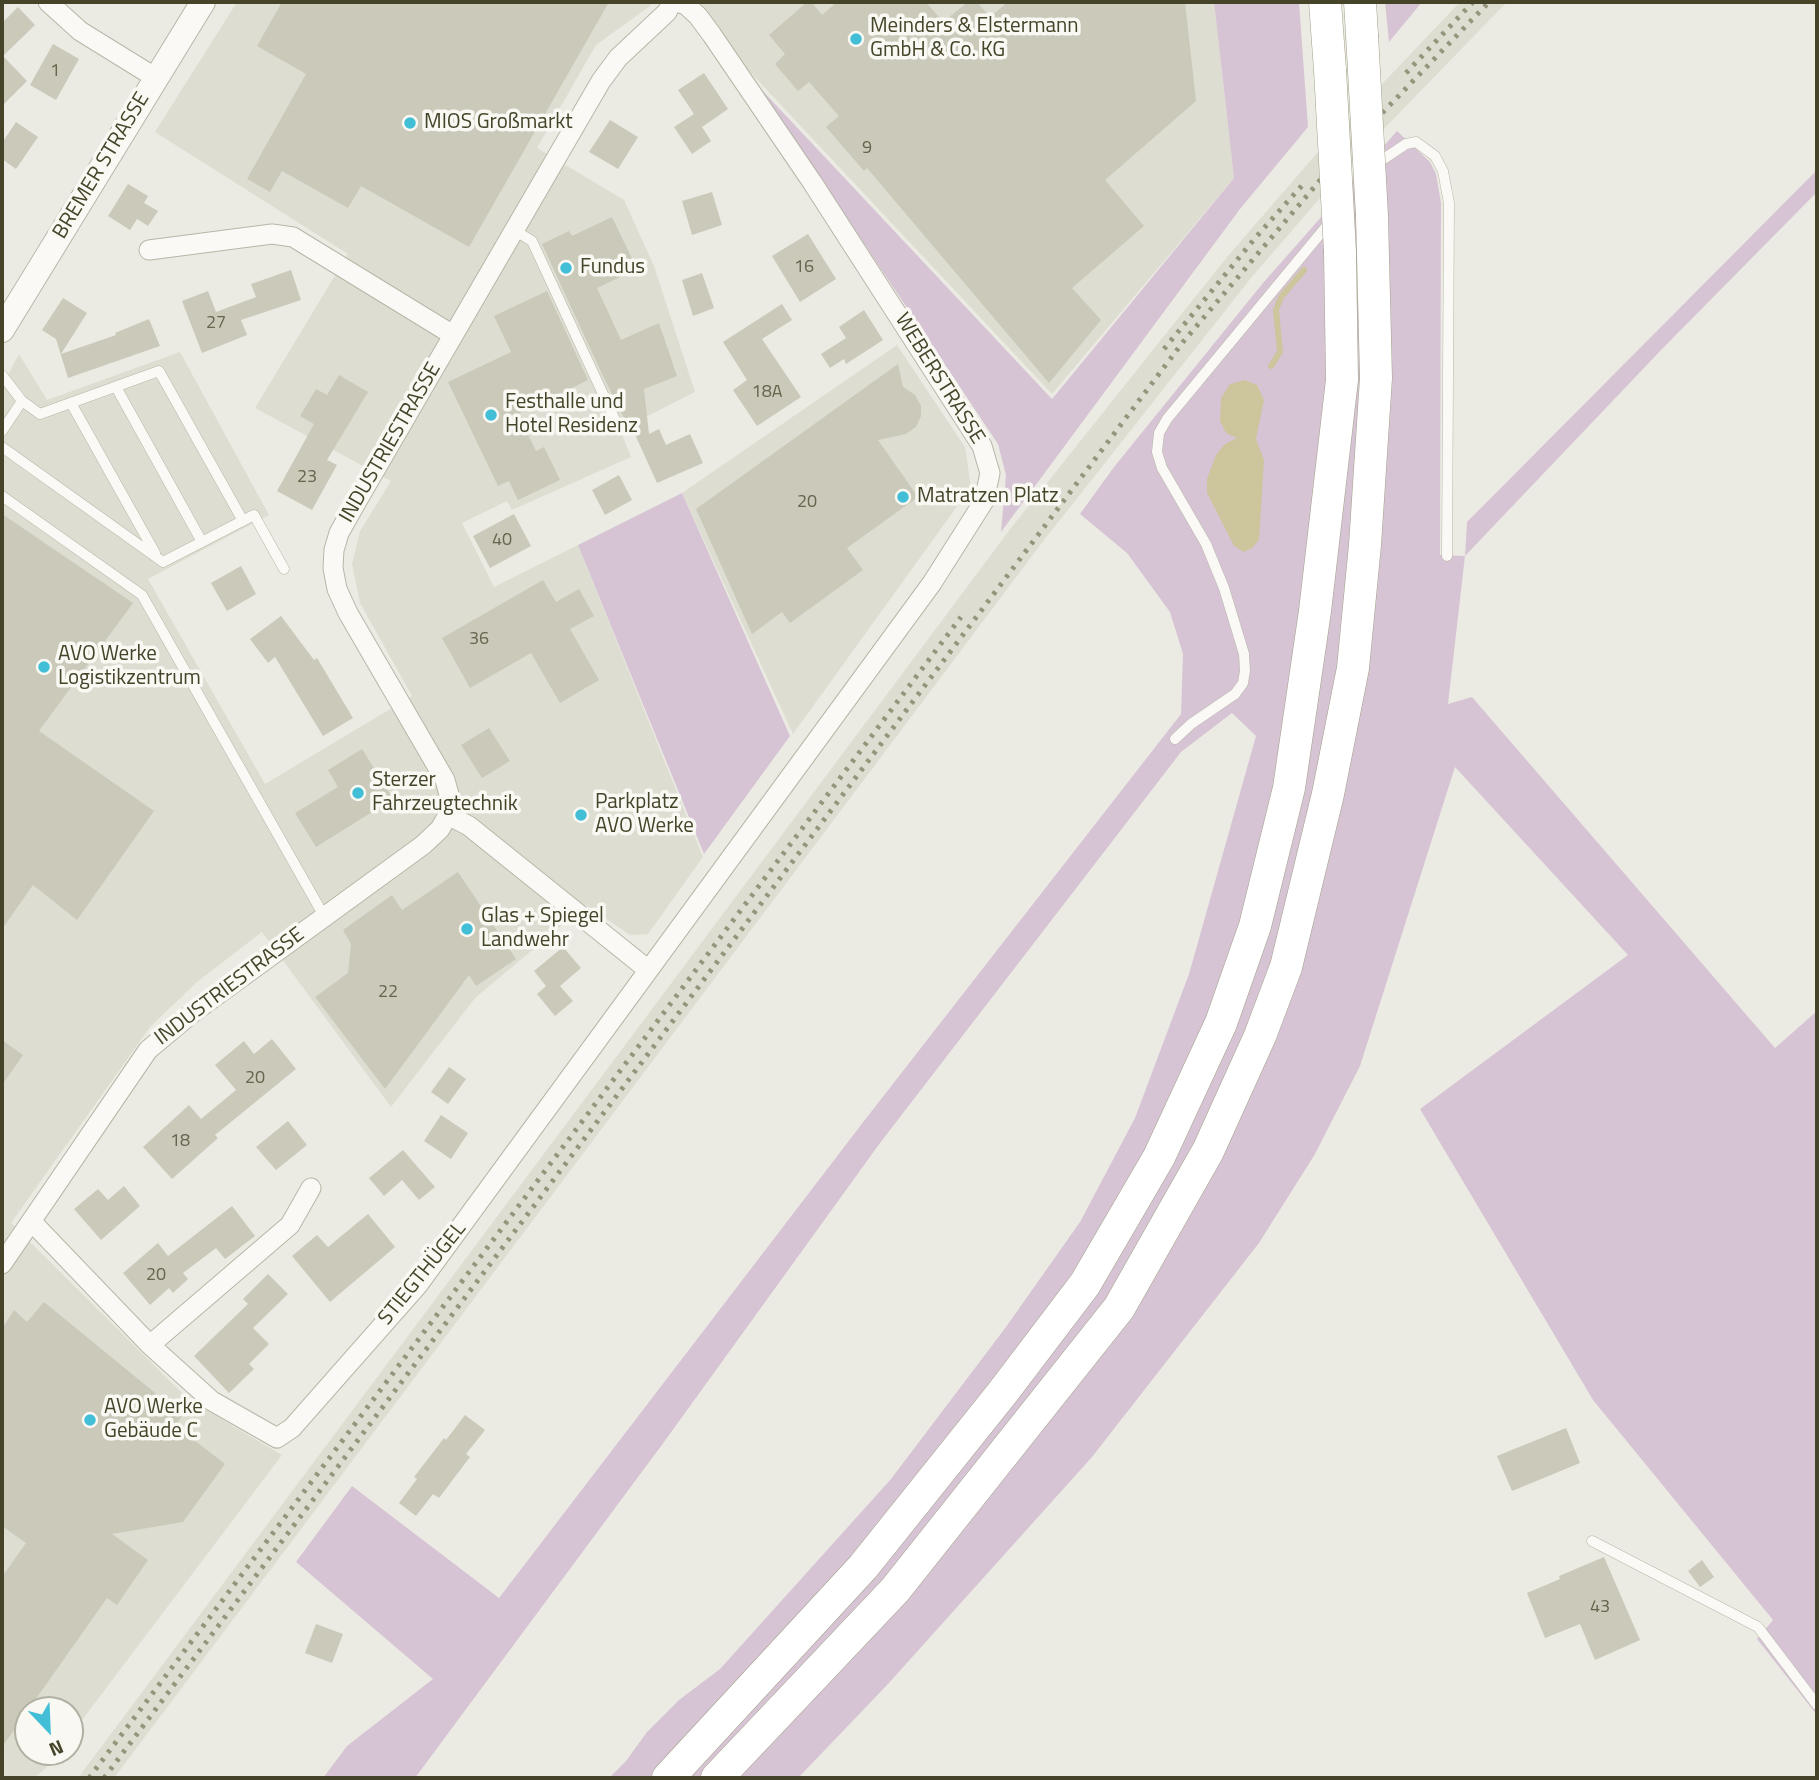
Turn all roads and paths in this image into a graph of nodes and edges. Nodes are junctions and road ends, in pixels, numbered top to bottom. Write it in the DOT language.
graph roads {
  1 [pos="48,2"];
  2 [pos="203,2"];
  3 [pos="675,2"];
  4 [pos="1325,2"];
  5 [pos="1360,2"];
  6 [pos="156,78"];
  7 [pos="1359,201"];
  8 [pos="514,230"];
  9 [pos="149,250"];
  10 [pos="2,330"];
  11 [pos="453,335"];
  12 [pos="2,375"];
  13 [pos="116,387"];
  14 [pos="22,401"];
  15 [pos="71,403"];
  16 [pos="616,422"];
  17 [pos="2,431"];
  18 [pos="2,447"];
  19 [pos="2,496"];
  20 [pos="243,521"];
  21 [pos="202,542"];
  22 [pos="1447,556"];
  23 [pos="157,557"];
  24 [pos="284,569"];
  25 [pos="1175,739"];
  26 [pos="448,816"];
  27 [pos="324,916"];
  28 [pos="647,969"];
  29 [pos="311,1188"];
  30 [pos="32,1222"];
  31 [pos="2,1264"];
  32 [pos="150,1345"];
  33 [pos="1592,1541"];
  34 [pos="1817,1705"];
  35 [pos="668,1778"];
  36 [pos="717,1778"];
  1 -- 6 [label="street"];
  2 -- 6 [label="street, BREMER STRASSE"];
  3 -- 8 [label="street, INDUSTRIESTRASSE"];
  3 -- 28 [label="street, WEBERSTRASSE"];
  4 -- 35 [label="highway, bridge"];
  5 -- 7 [label="highway, bridge"];
  6 -- 10 [label="street, BREMER STRASSE"];
  7 -- 22 [label="lane"];
  7 -- 25 [label="lane"];
  7 -- 36 [label="highway"];
  8 -- 11 [label="street, INDUSTRIESTRASSE"];
  8 -- 16 [label="lane"];
  9 -- 11 [label="street"];
  11 -- 26 [label="street, INDUSTRIESTRASSE"];
  12 -- 14 [label="lane"];
  13 -- 15 [label="lane"];
  13 -- 20 [label="lane"];
  13 -- 21 [label="lane"];
  14 -- 15 [label="lane"];
  14 -- 17 [label="lane"];
  15 -- 23 [label="lane"];
  18 -- 23 [label="lane"];
  19 -- 27 [label="lane"];
  20 -- 21 [label="lane"];
  20 -- 24 [label="lane"];
  21 -- 23 [label="lane"];
  26 -- 27 [label="street, INDUSTRIESTRASSE"];
  26 -- 28 [label="street"];
  27 -- 30 [label="street, INDUSTRIESTRASSE"];
  28 -- 32 [label="street, STIEGTHÜGEL"];
  29 -- 32 [label="street"];
  30 -- 31 [label="street, INDUSTRIESTRASSE"];
  30 -- 32 [label="street, STIEGTHÜGEL"];
  33 -- 34 [label="lane"];
}
